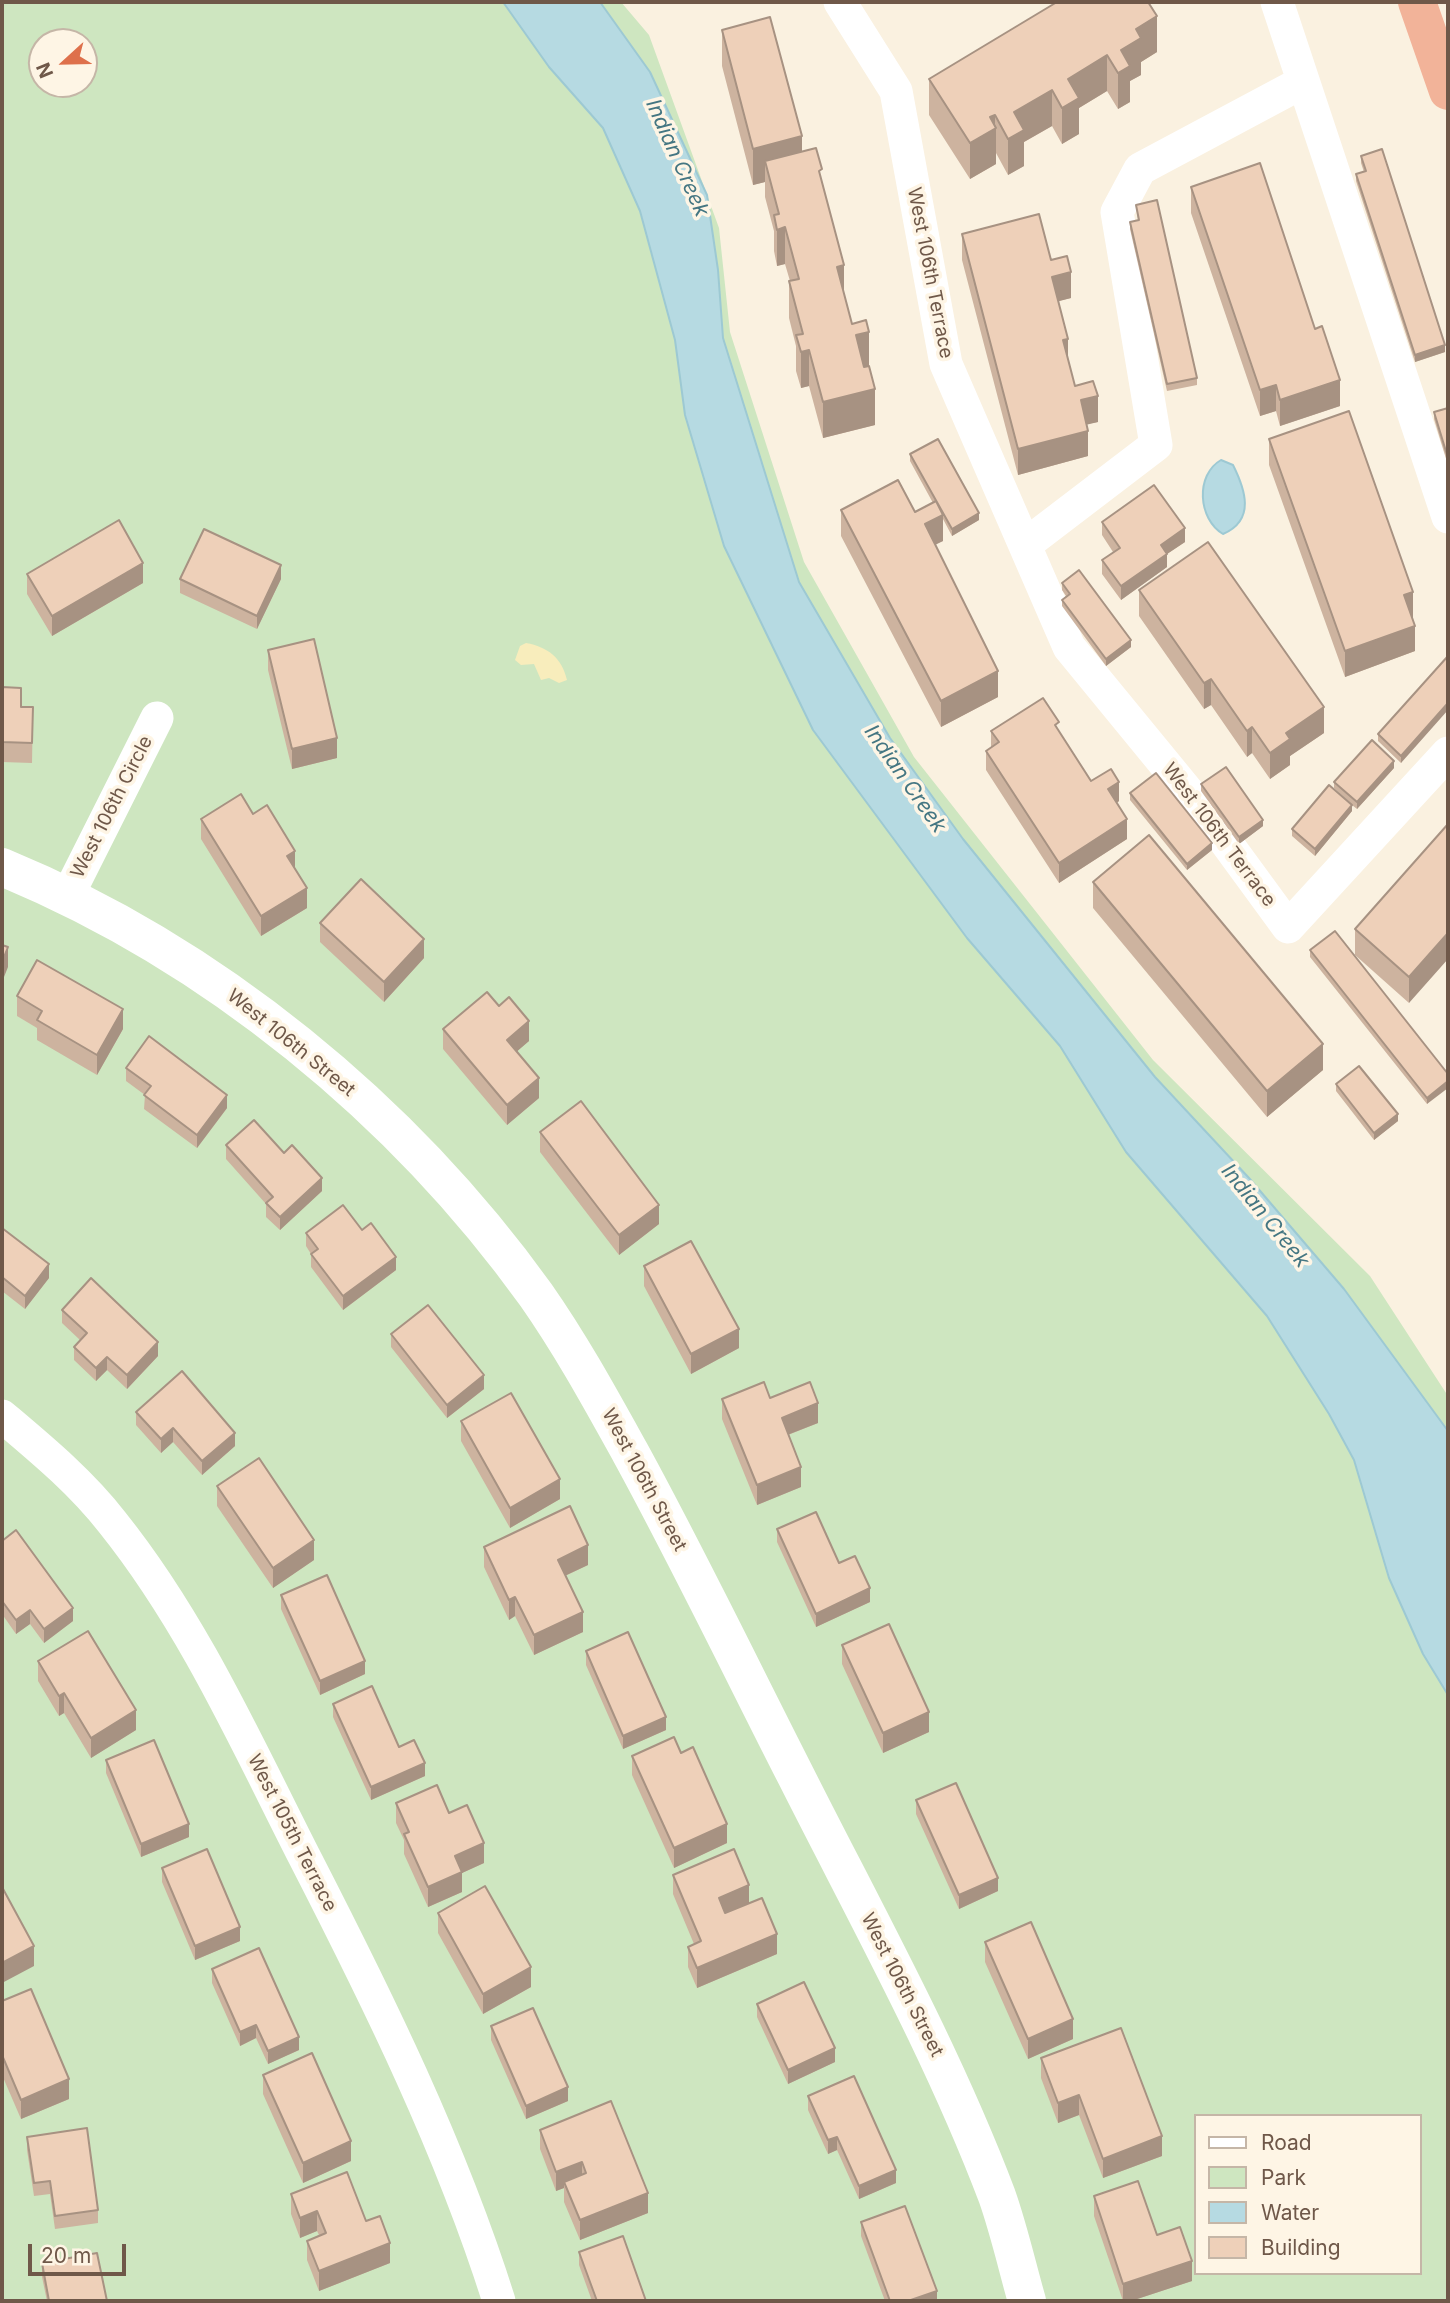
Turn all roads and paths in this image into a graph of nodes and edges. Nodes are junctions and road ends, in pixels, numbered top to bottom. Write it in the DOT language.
graph roads {
  1 [pos="841,2"];
  2 [pos="1277,2"];
  3 [pos="1417,2"];
  4 [pos="1303,82"];
  5 [pos="1448,91"];
  6 [pos="1448,517"];
  7 [pos="1025,545"];
  8 [pos="157,718"];
  9 [pos="1448,753"];
  10 [pos="2,867"];
  11 [pos="67,897"];
  12 [pos="2,1416"];
  13 [pos="499,2301"];
  14 [pos="1027,2301"];
  1 -- 7 [label="street, West 106th Terrace"];
  2 -- 4 [label="street"];
  3 -- 5 [label="highway"];
  4 -- 6 [label="street"];
  4 -- 7 [label="street"];
  7 -- 9 [label="street, West 106th Terrace"];
  8 -- 11 [label="street, West 106th Circle"];
  10 -- 11 [label="street, West 106th Street"];
  11 -- 14 [label="street, West 106th Street"];
  12 -- 13 [label="street, West 105th Terrace"];
}
